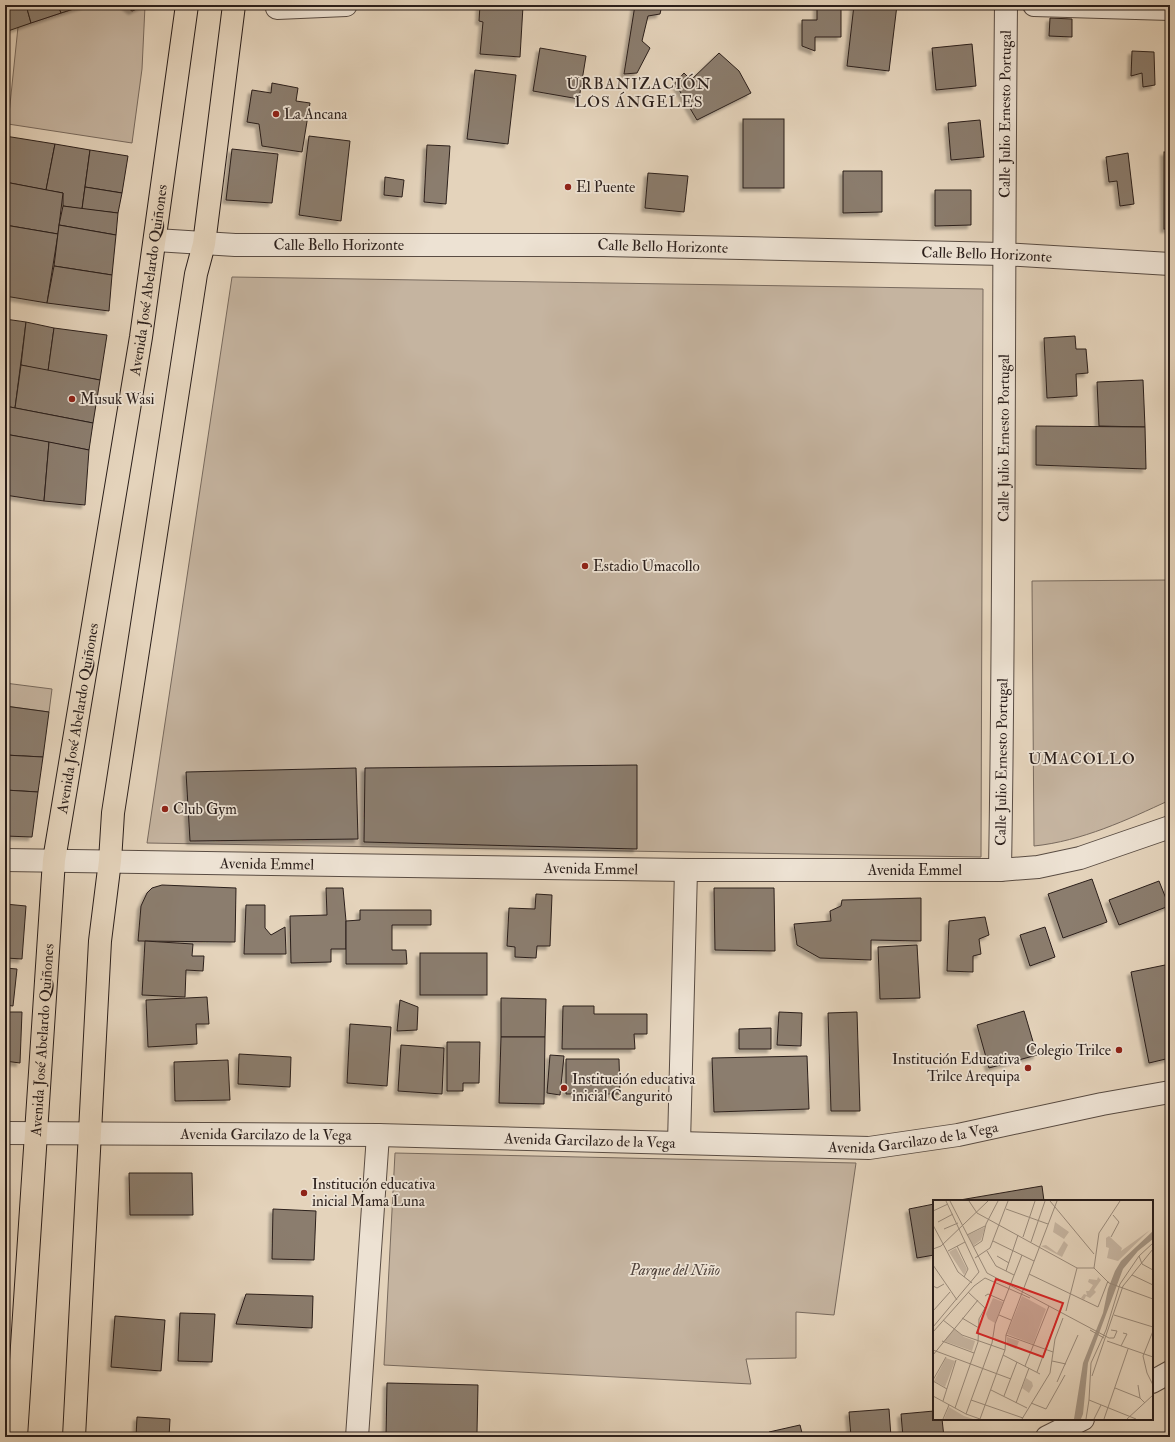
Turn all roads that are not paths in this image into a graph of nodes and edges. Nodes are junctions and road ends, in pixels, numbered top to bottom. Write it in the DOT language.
graph roads {
  1 [pos="186,5"];
  2 [pos="234,5"];
  3 [pos="346,5"];
  4 [pos="1006,5"];
  5 [pos="1034,5"];
  6 [pos="277,8"];
  7 [pos="1170,9"];
  8 [pos="156,240"];
  9 [pos="204,244"];
  10 [pos="1003,254"];
  11 [pos="1170,264"];
  12 [pos="1170,827"];
  13 [pos="5,860"];
  14 [pos="54,860"];
  15 [pos="110,861"];
  16 [pos="686,870"];
  17 [pos="1000,870"];
  18 [pos="1170,1092"];
  19 [pos="5,1133"];
  20 [pos="378,1134"];
  21 [pos="36,1135"];
  22 [pos="89,1135"];
  23 [pos="679,1143"];
  24 [pos="1170,1372"];
  25 [pos="1153,1381"];
  26 [pos="1081,1420"];
  27 [pos="1052,1436"];
  28 [pos="16,1437"];
  29 [pos="74,1437"];
  30 [pos="357,1437"];
  1 -- 8 [label="main road, Avenida José Abelardo Quiñones"];
  2 -- 9 [label="main road"];
  3 -- 6 [label="street"];
  4 -- 10 [label="street, Calle Julio Ernesto Portugal"];
  5 -- 7 [label="street"];
  8 -- 9 [label="street, Calle Bello Horizonte"];
  8 -- 14 [label="main road, Avenida José Abelardo Quiñones"];
  9 -- 10 [label="street, Calle Bello Horizonte"];
  9 -- 15 [label="main road"];
  10 -- 11 [label="street, Calle Bello Horizonte"];
  10 -- 17 [label="street, Calle Julio Ernesto Portugal"];
  12 -- 17 [label="street, Avenida Emmel"];
  13 -- 14 [label="street, Avenida Emmel"];
  14 -- 15 [label="street, Avenida Emmel"];
  14 -- 21 [label="main road, Avenida José Abelardo Quiñones"];
  15 -- 16 [label="street, Avenida Emmel"];
  15 -- 22 [label="main road"];
  16 -- 17 [label="street, Avenida Emmel"];
  16 -- 23 [label="street"];
  18 -- 23 [label="street, Avenida Garcilazo de la Vega"];
  19 -- 21 [label="street, Avenida Garcilazo de la Vega"];
  20 -- 22 [label="street, Avenida Garcilazo de la Vega"];
  20 -- 23 [label="street, Avenida Garcilazo de la Vega"];
  20 -- 30 [label="street"];
  21 -- 22 [label="street, Avenida Garcilazo de la Vega"];
  21 -- 28 [label="main road, Avenida José Abelardo Quiñones"];
  22 -- 29 [label="main road"];
  24 -- 25 [label="street"];
  26 -- 27 [label="street"];
}
